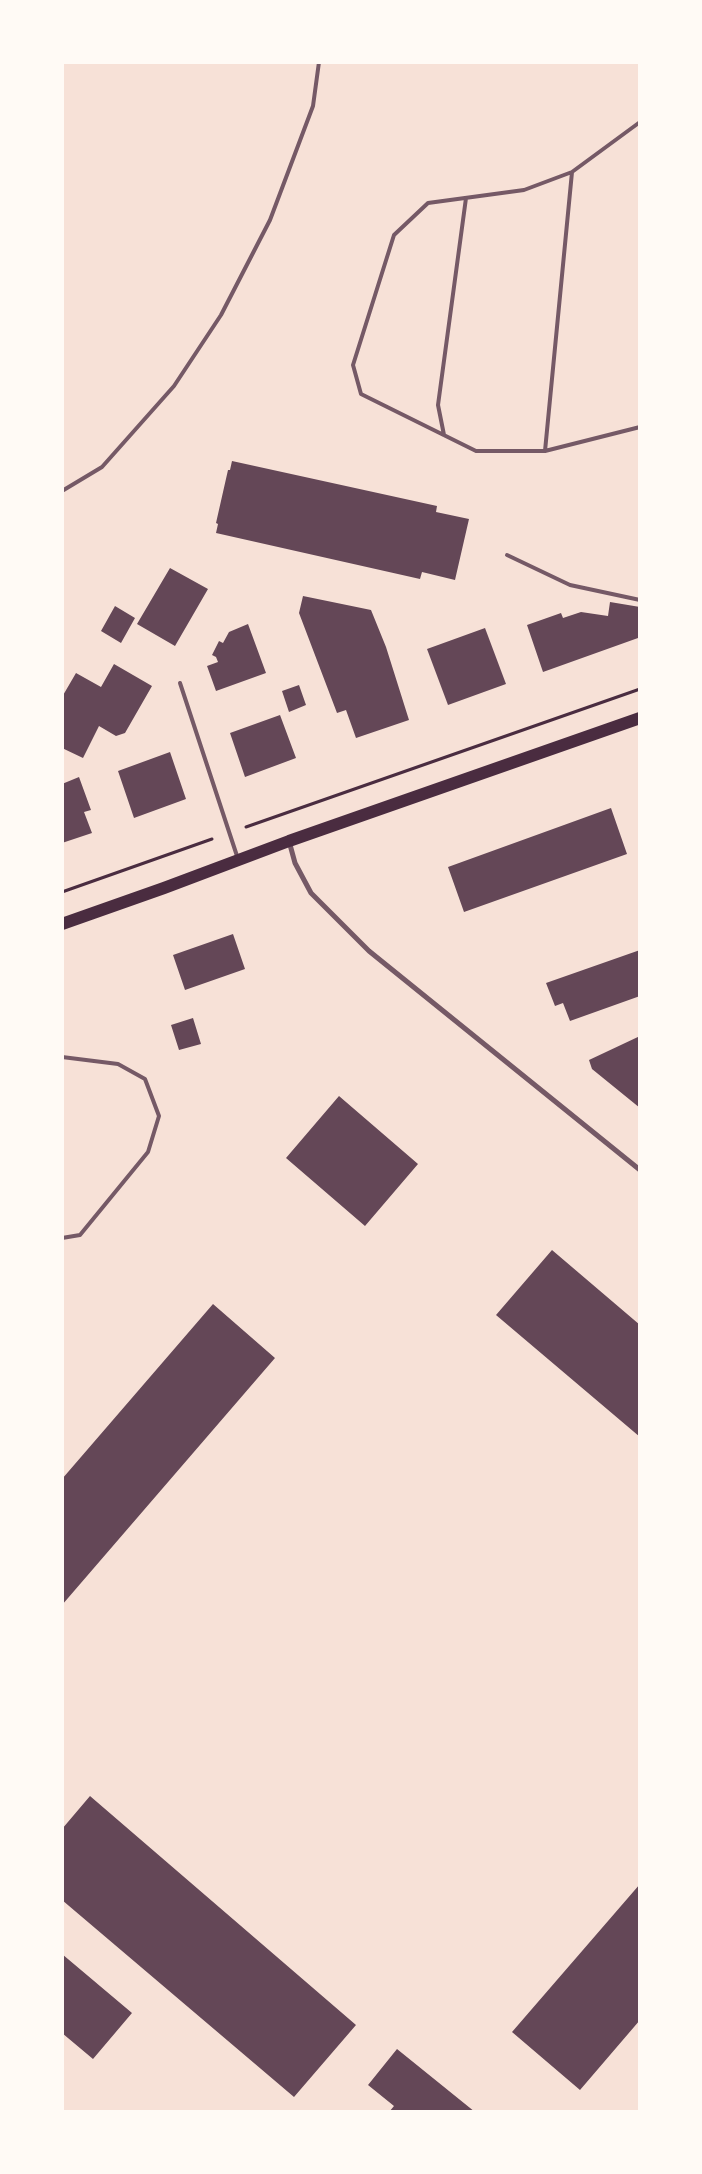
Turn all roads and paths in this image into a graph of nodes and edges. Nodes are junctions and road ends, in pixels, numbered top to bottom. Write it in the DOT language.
graph roads {
  1 [pos="319,62"];
  2 [pos="640,122"];
  3 [pos="572,172"];
  4 [pos="466,198"];
  5 [pos="640,427"];
  6 [pos="444,435"];
  7 [pos="545,451"];
  8 [pos="62,491"];
  9 [pos="507,555"];
  10 [pos="640,600"];
  11 [pos="180,683"];
  12 [pos="640,689"];
  13 [pos="640,718"];
  14 [pos="229,833"];
  15 [pos="288,840"];
  16 [pos="238,859"];
  17 [pos="62,892"];
  18 [pos="62,924"];
  19 [pos="62,1057"];
  20 [pos="640,1170"];
  21 [pos="62,1238"];
  1 -- 8 [label="lane"];
  2 -- 3 [label="lane"];
  3 -- 4 [label="lane"];
  3 -- 7 [label="lane"];
  4 -- 6 [label="lane"];
  4 -- 6 [label="lane"];
  5 -- 7 [label="lane"];
  6 -- 7 [label="lane"];
  9 -- 10 [label="lane"];
  11 -- 14 [label="lane"];
  12 -- 14 [label="path"];
  13 -- 15 [label="main road"];
  14 -- 16 [label="lane"];
  14 -- 17 [label="path"];
  15 -- 16 [label="main road"];
  15 -- 20 [label="street"];
  16 -- 18 [label="main road"];
  19 -- 21 [label="lane"];
}
